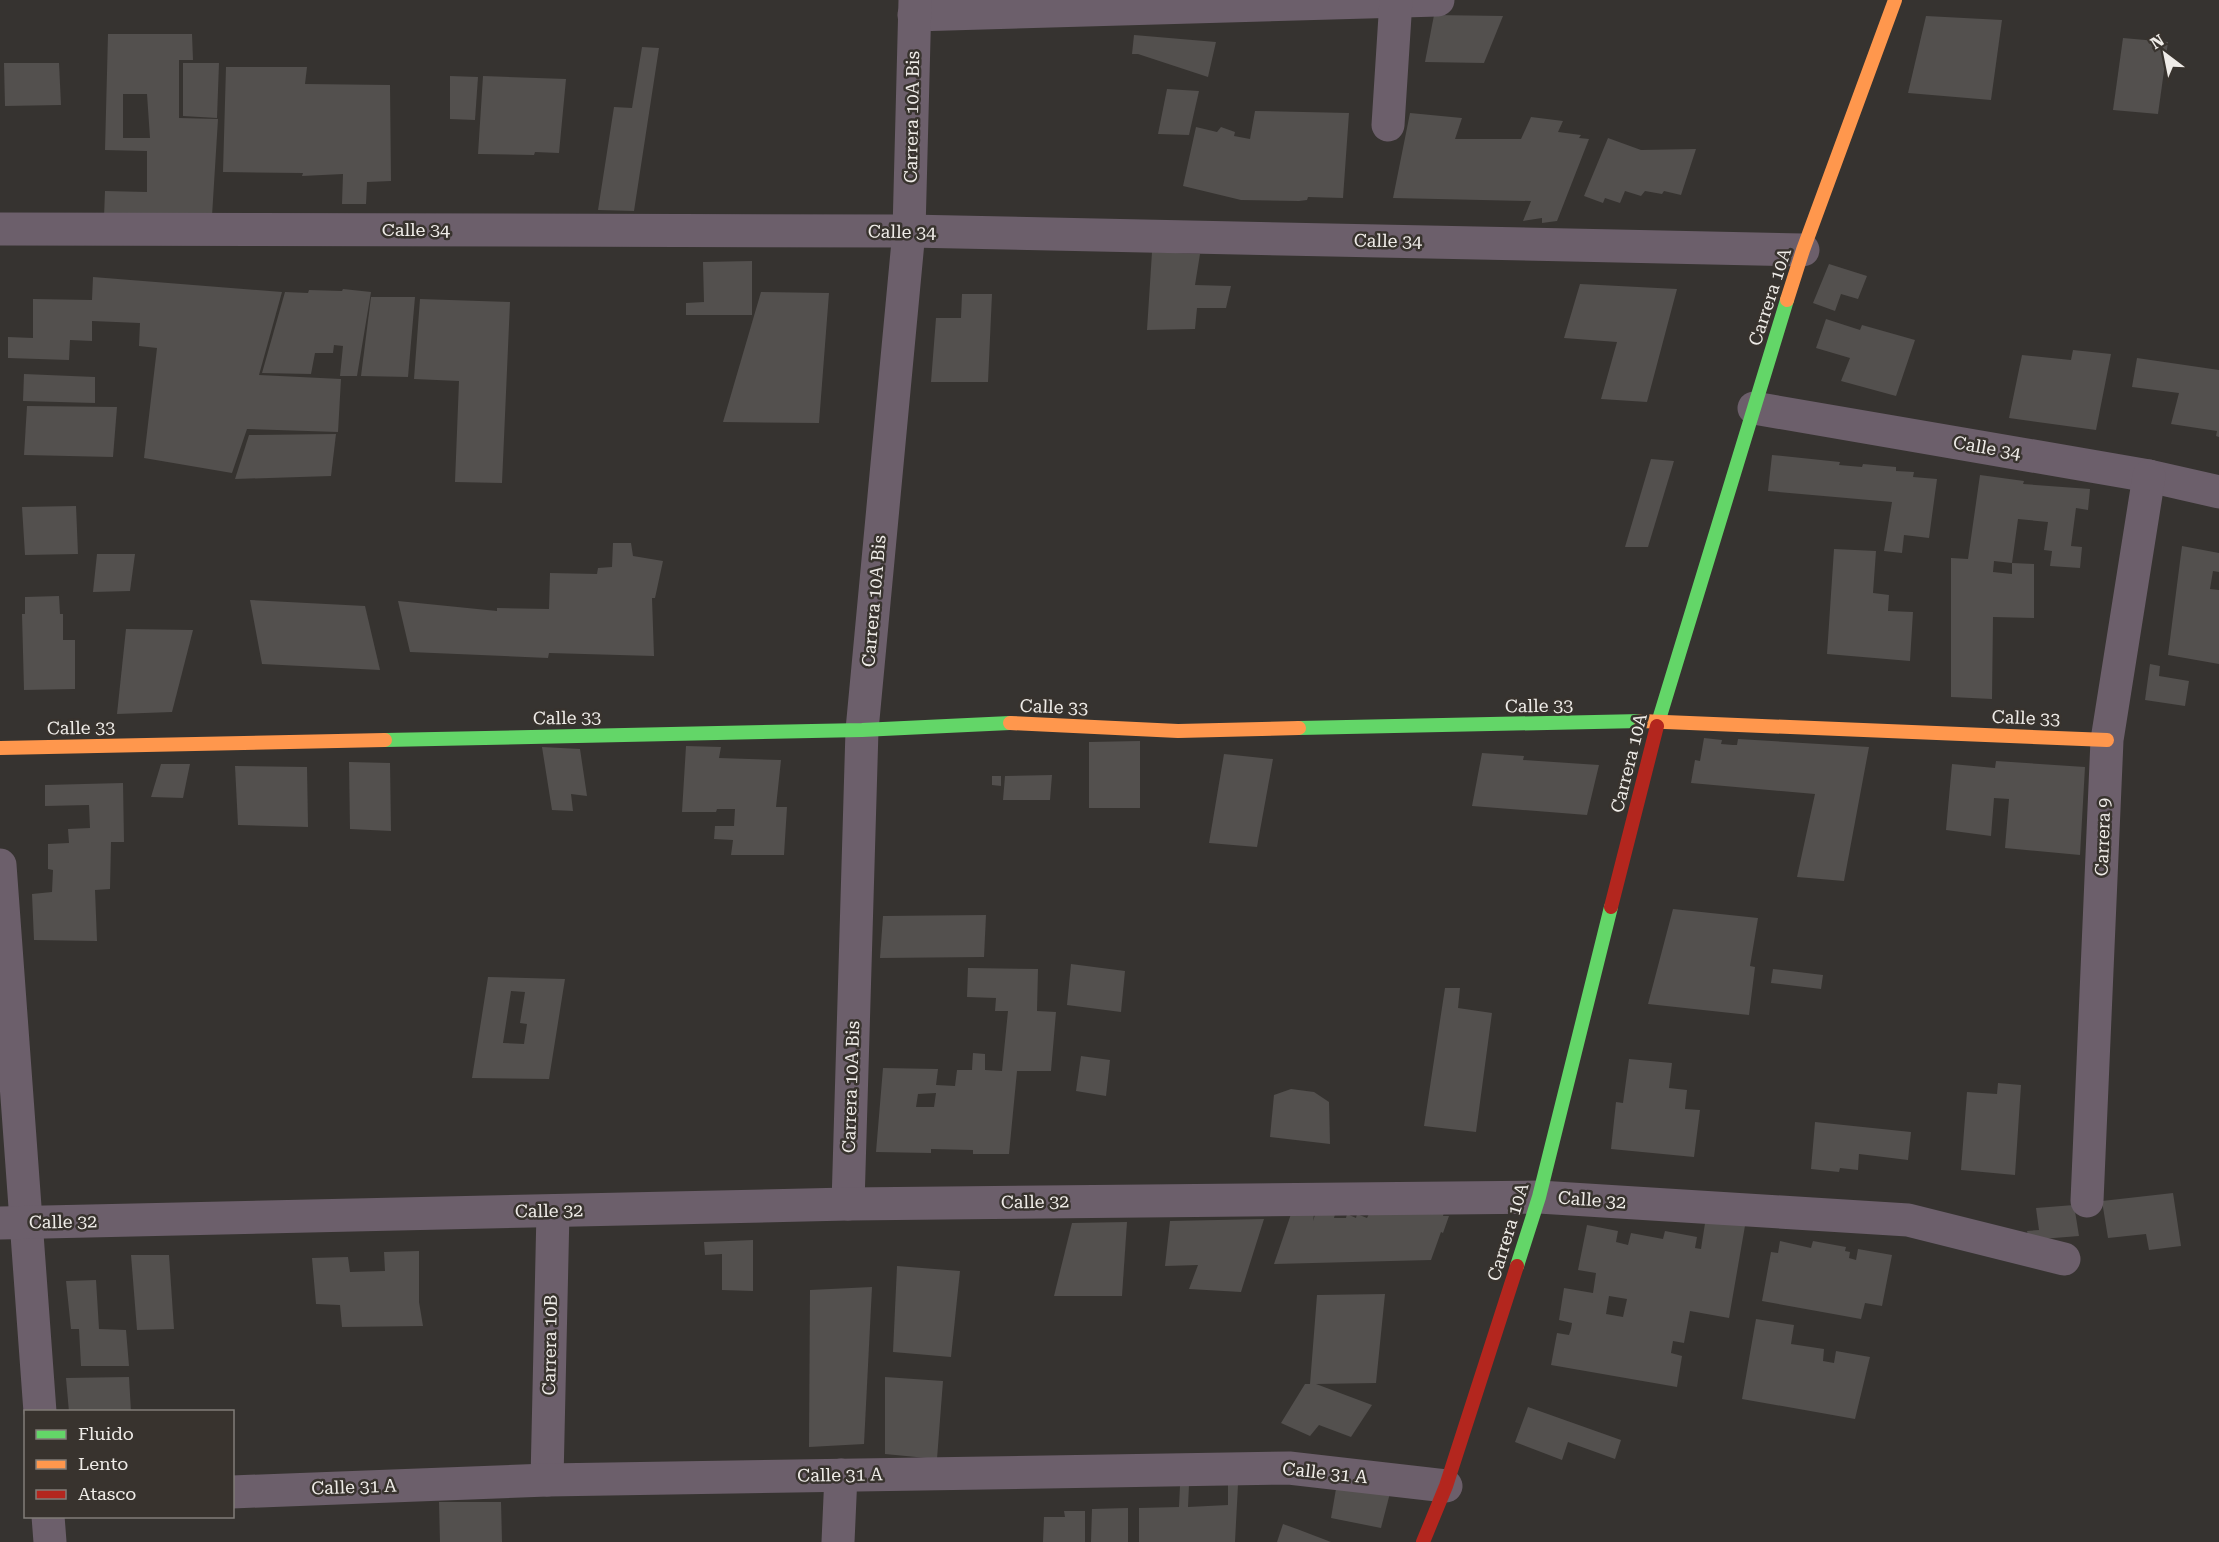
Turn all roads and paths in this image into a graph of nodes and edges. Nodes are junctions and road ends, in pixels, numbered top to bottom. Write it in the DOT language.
graph roads {
  1 [pos="1438,0"];
  2 [pos="1895,0"];
  3 [pos="1396,1"];
  4 [pos="915,7"];
  5 [pos="1388,125"];
  6 [pos="0,229"];
  7 [pos="909,231"];
  8 [pos="1803,250"];
  9 [pos="1754,408"];
  10 [pos="2149,476"];
  11 [pos="2219,492"];
  12 [pos="1658,721"];
  13 [pos="862,730"];
  14 [pos="2107,740"];
  15 [pos="0,747"];
  16 [pos="0,865"];
  17 [pos="1539,1197"];
  18 [pos="2087,1201"];
  19 [pos="848,1204"];
  20 [pos="552,1211"];
  21 [pos="13,1223"];
  22 [pos="2064,1259"];
  23 [pos="40,1410"];
  24 [pos="841,1475"];
  25 [pos="547,1480"];
  26 [pos="1446,1486"];
  27 [pos="234,1492"];
  28 [pos="48,1518"];
  29 [pos="50,1542"];
  30 [pos="838,1542"];
  31 [pos="1423,1542"];
  1 -- 3 [label="street"];
  2 -- 8 [label="street, Carrera 10A"];
  3 -- 4 [label="street"];
  3 -- 5 [label="street"];
  4 -- 7 [label="street, Carrera 10A Bis"];
  6 -- 7 [label="street, Calle 34"];
  7 -- 8 [label="street, Calle 34"];
  7 -- 13 [label="street, Carrera 10A Bis"];
  8 -- 9 [label="street, Carrera 10A"];
  9 -- 10 [label="street, Calle 34"];
  9 -- 12 [label="street, Carrera 10A"];
  10 -- 11 [label="street, Calle 34"];
  10 -- 14 [label="street, Carrera 9"];
  12 -- 13 [label="street, Calle 33"];
  12 -- 14 [label="street, Calle 33"];
  12 -- 17 [label="street, Carrera 10A"];
  13 -- 15 [label="street, Calle 33"];
  13 -- 19 [label="street, Carrera 10A Bis"];
  14 -- 18 [label="street, Carrera 9"];
  16 -- 21 [label="street"];
  17 -- 19 [label="street, Calle 32"];
  17 -- 22 [label="street, Calle 32"];
  17 -- 26 [label="street, Carrera 10A"];
  19 -- 20 [label="street, Calle 32"];
  20 -- 21 [label="street, Calle 32"];
  20 -- 25 [label="street, Carrera 10B"];
  21 -- 23 [label="street"];
  24 -- 25 [label="street, Calle 31 A"];
  24 -- 26 [label="street, Calle 31 A"];
  24 -- 30 [label="street"];
  25 -- 27 [label="street, Calle 31 A"];
  26 -- 31 [label="street, Carrera 10A"];
  28 -- 29 [label="street"];
}
